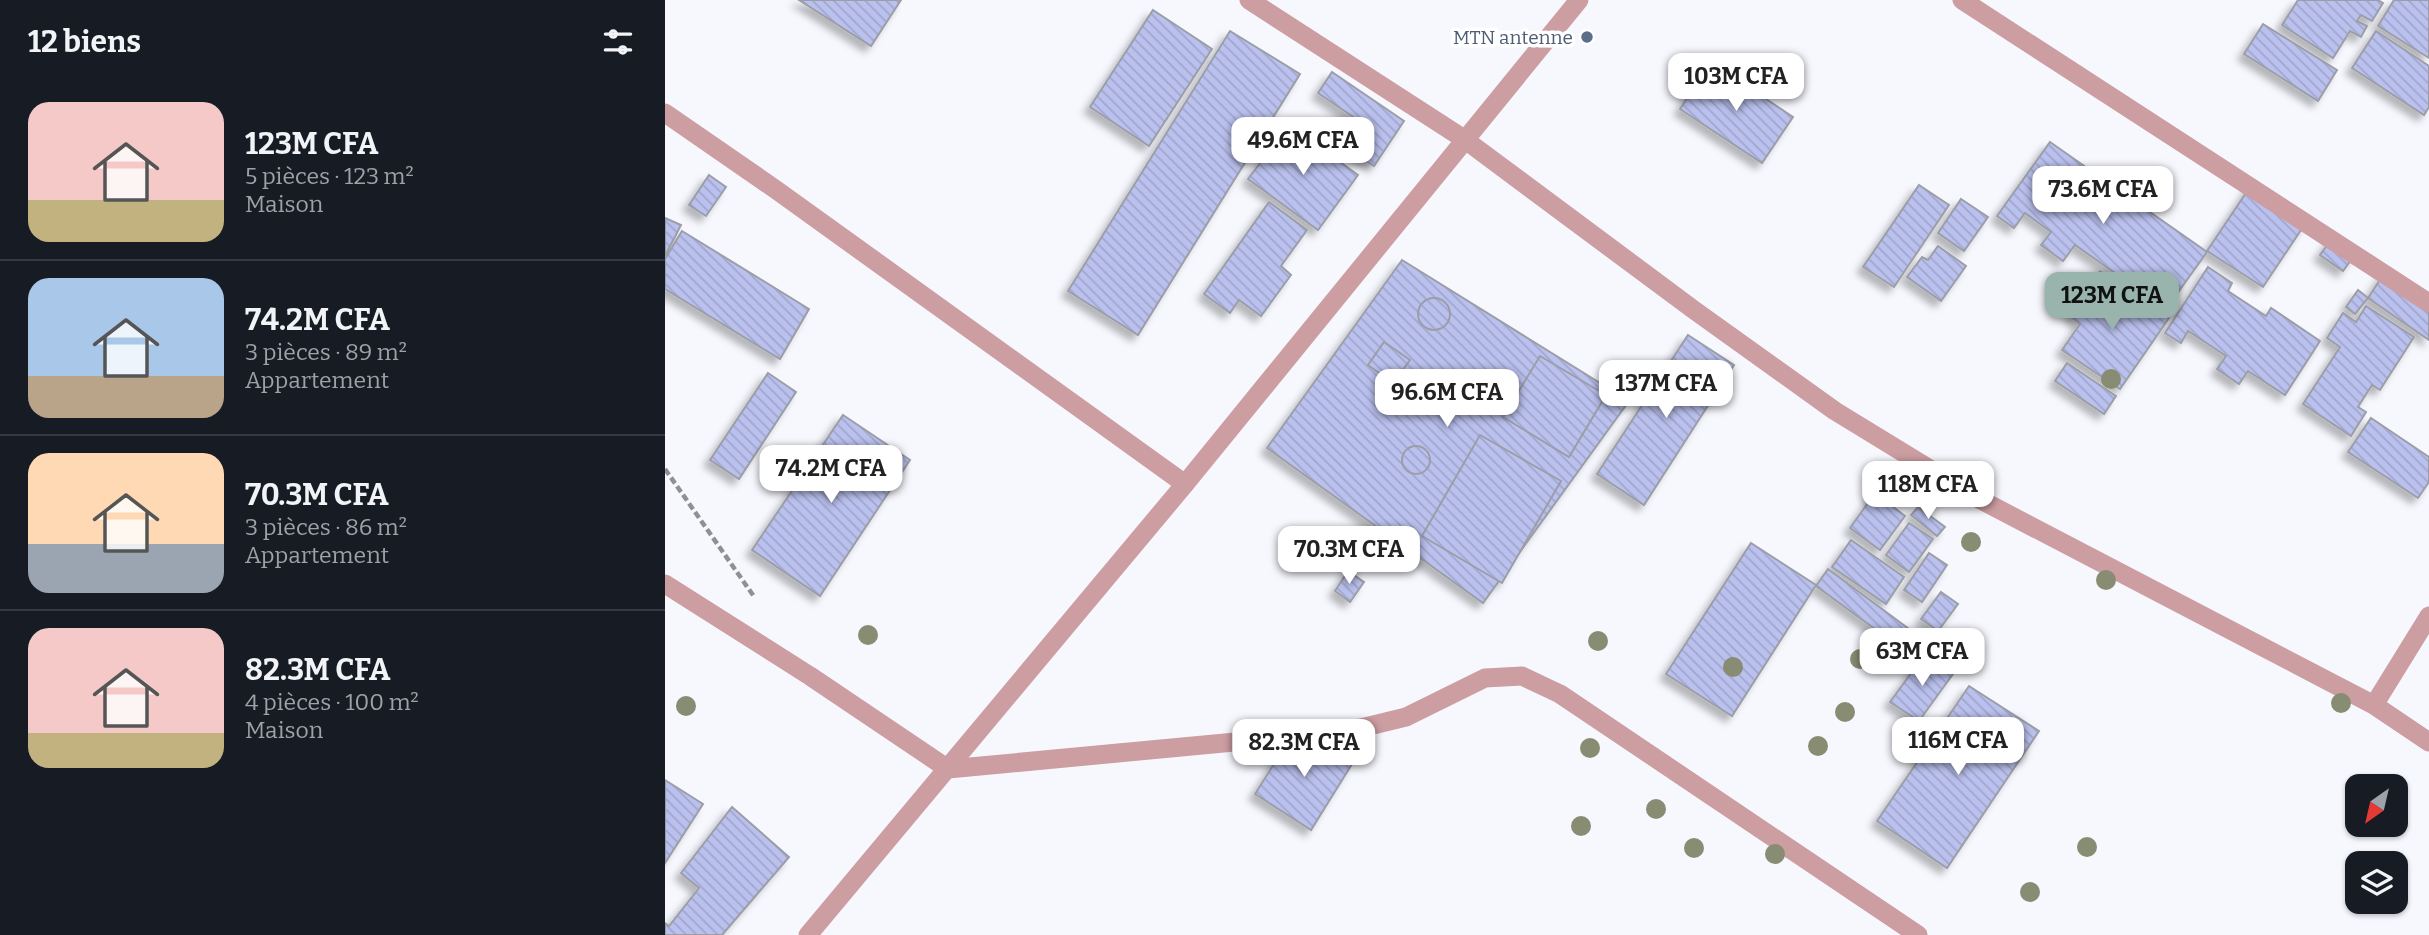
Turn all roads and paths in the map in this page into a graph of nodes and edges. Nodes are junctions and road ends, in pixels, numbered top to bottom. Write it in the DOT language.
graph roads {
  1 [pos="1249,0"];
  2 [pos="1579,0"];
  3 [pos="1962,0"];
  4 [pos="665,113"];
  5 [pos="1464,139"];
  6 [pos="2429,303"];
  7 [pos="665,469"];
  8 [pos="1185,484"];
  9 [pos="665,584"];
  10 [pos="757,600"];
  11 [pos="2429,616"];
  12 [pos="2374,705"];
  13 [pos="2429,742"];
  14 [pos="948,769"];
  15 [pos="808,935"];
  16 [pos="1918,935"];
  1 -- 5 [label="street"];
  2 -- 5 [label="street"];
  3 -- 6 [label="street"];
  4 -- 8 [label="street"];
  5 -- 8 [label="street"];
  5 -- 12 [label="street"];
  7 -- 10 [label="path"];
  8 -- 14 [label="street"];
  9 -- 14 [label="street"];
  11 -- 12 [label="street"];
  12 -- 13 [label="street"];
  14 -- 15 [label="street"];
  14 -- 16 [label="street"];
}
